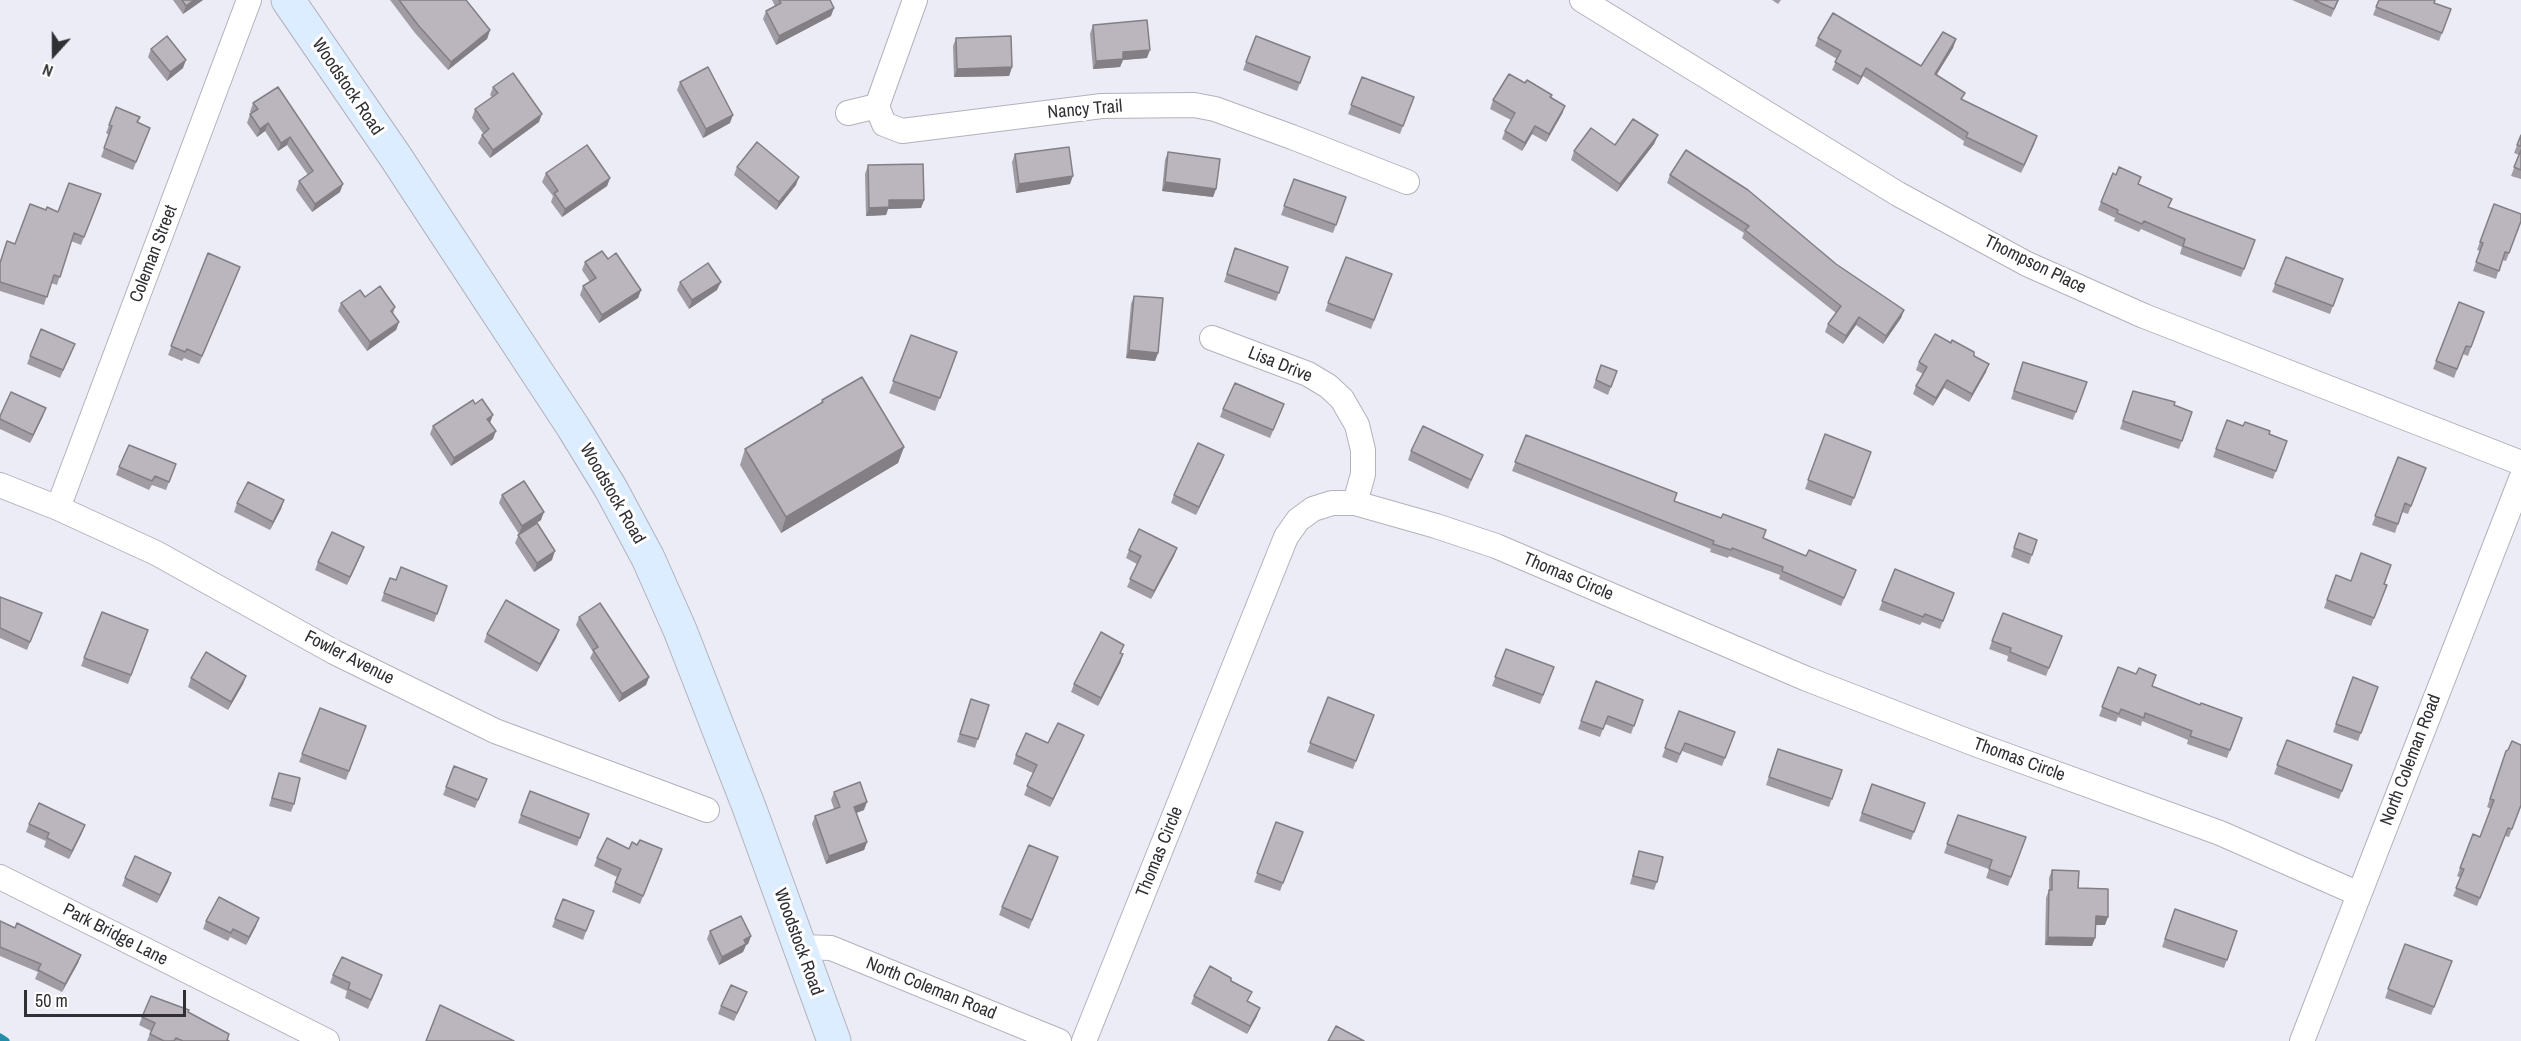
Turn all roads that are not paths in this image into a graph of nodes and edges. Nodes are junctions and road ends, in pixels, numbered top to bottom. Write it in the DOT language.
graph roads {
  1 [pos="249,0"];
  2 [pos="288,0"];
  3 [pos="915,0"];
  4 [pos="1582,0"];
  5 [pos="877,106"];
  6 [pos="848,113"];
  7 [pos="1407,182"];
  8 [pos="1212,338"];
  9 [pos="2521,463"];
  10 [pos="2521,479"];
  11 [pos="0,485"];
  12 [pos="1355,503"];
  13 [pos="58,508"];
  14 [pos="707,810"];
  15 [pos="0,878"];
  16 [pos="2358,894"];
  17 [pos="800,947"];
  18 [pos="327,1041"];
  19 [pos="834,1041"];
  20 [pos="1059,1041"];
  21 [pos="1084,1041"];
  22 [pos="2302,1041"];
  1 -- 13 [label="street, Coleman Street"];
  2 -- 17 [label="street, Woodstock Road"];
  3 -- 5 [label="street"];
  4 -- 9 [label="street, Thompson Place"];
  5 -- 6 [label="street"];
  5 -- 7 [label="street, Nancy Trail"];
  8 -- 12 [label="street, Lisa Drive"];
  10 -- 16 [label="street, North Coleman Road"];
  11 -- 13 [label="street, Fowler Avenue"];
  12 -- 16 [label="street, Thomas Circle"];
  12 -- 21 [label="street, Thomas Circle"];
  13 -- 14 [label="street, Fowler Avenue"];
  15 -- 18 [label="street, Park Bridge Lane"];
  16 -- 22 [label="street, North Coleman Road"];
  17 -- 19 [label="street, Woodstock Road"];
  17 -- 20 [label="street, North Coleman Road"];
}
